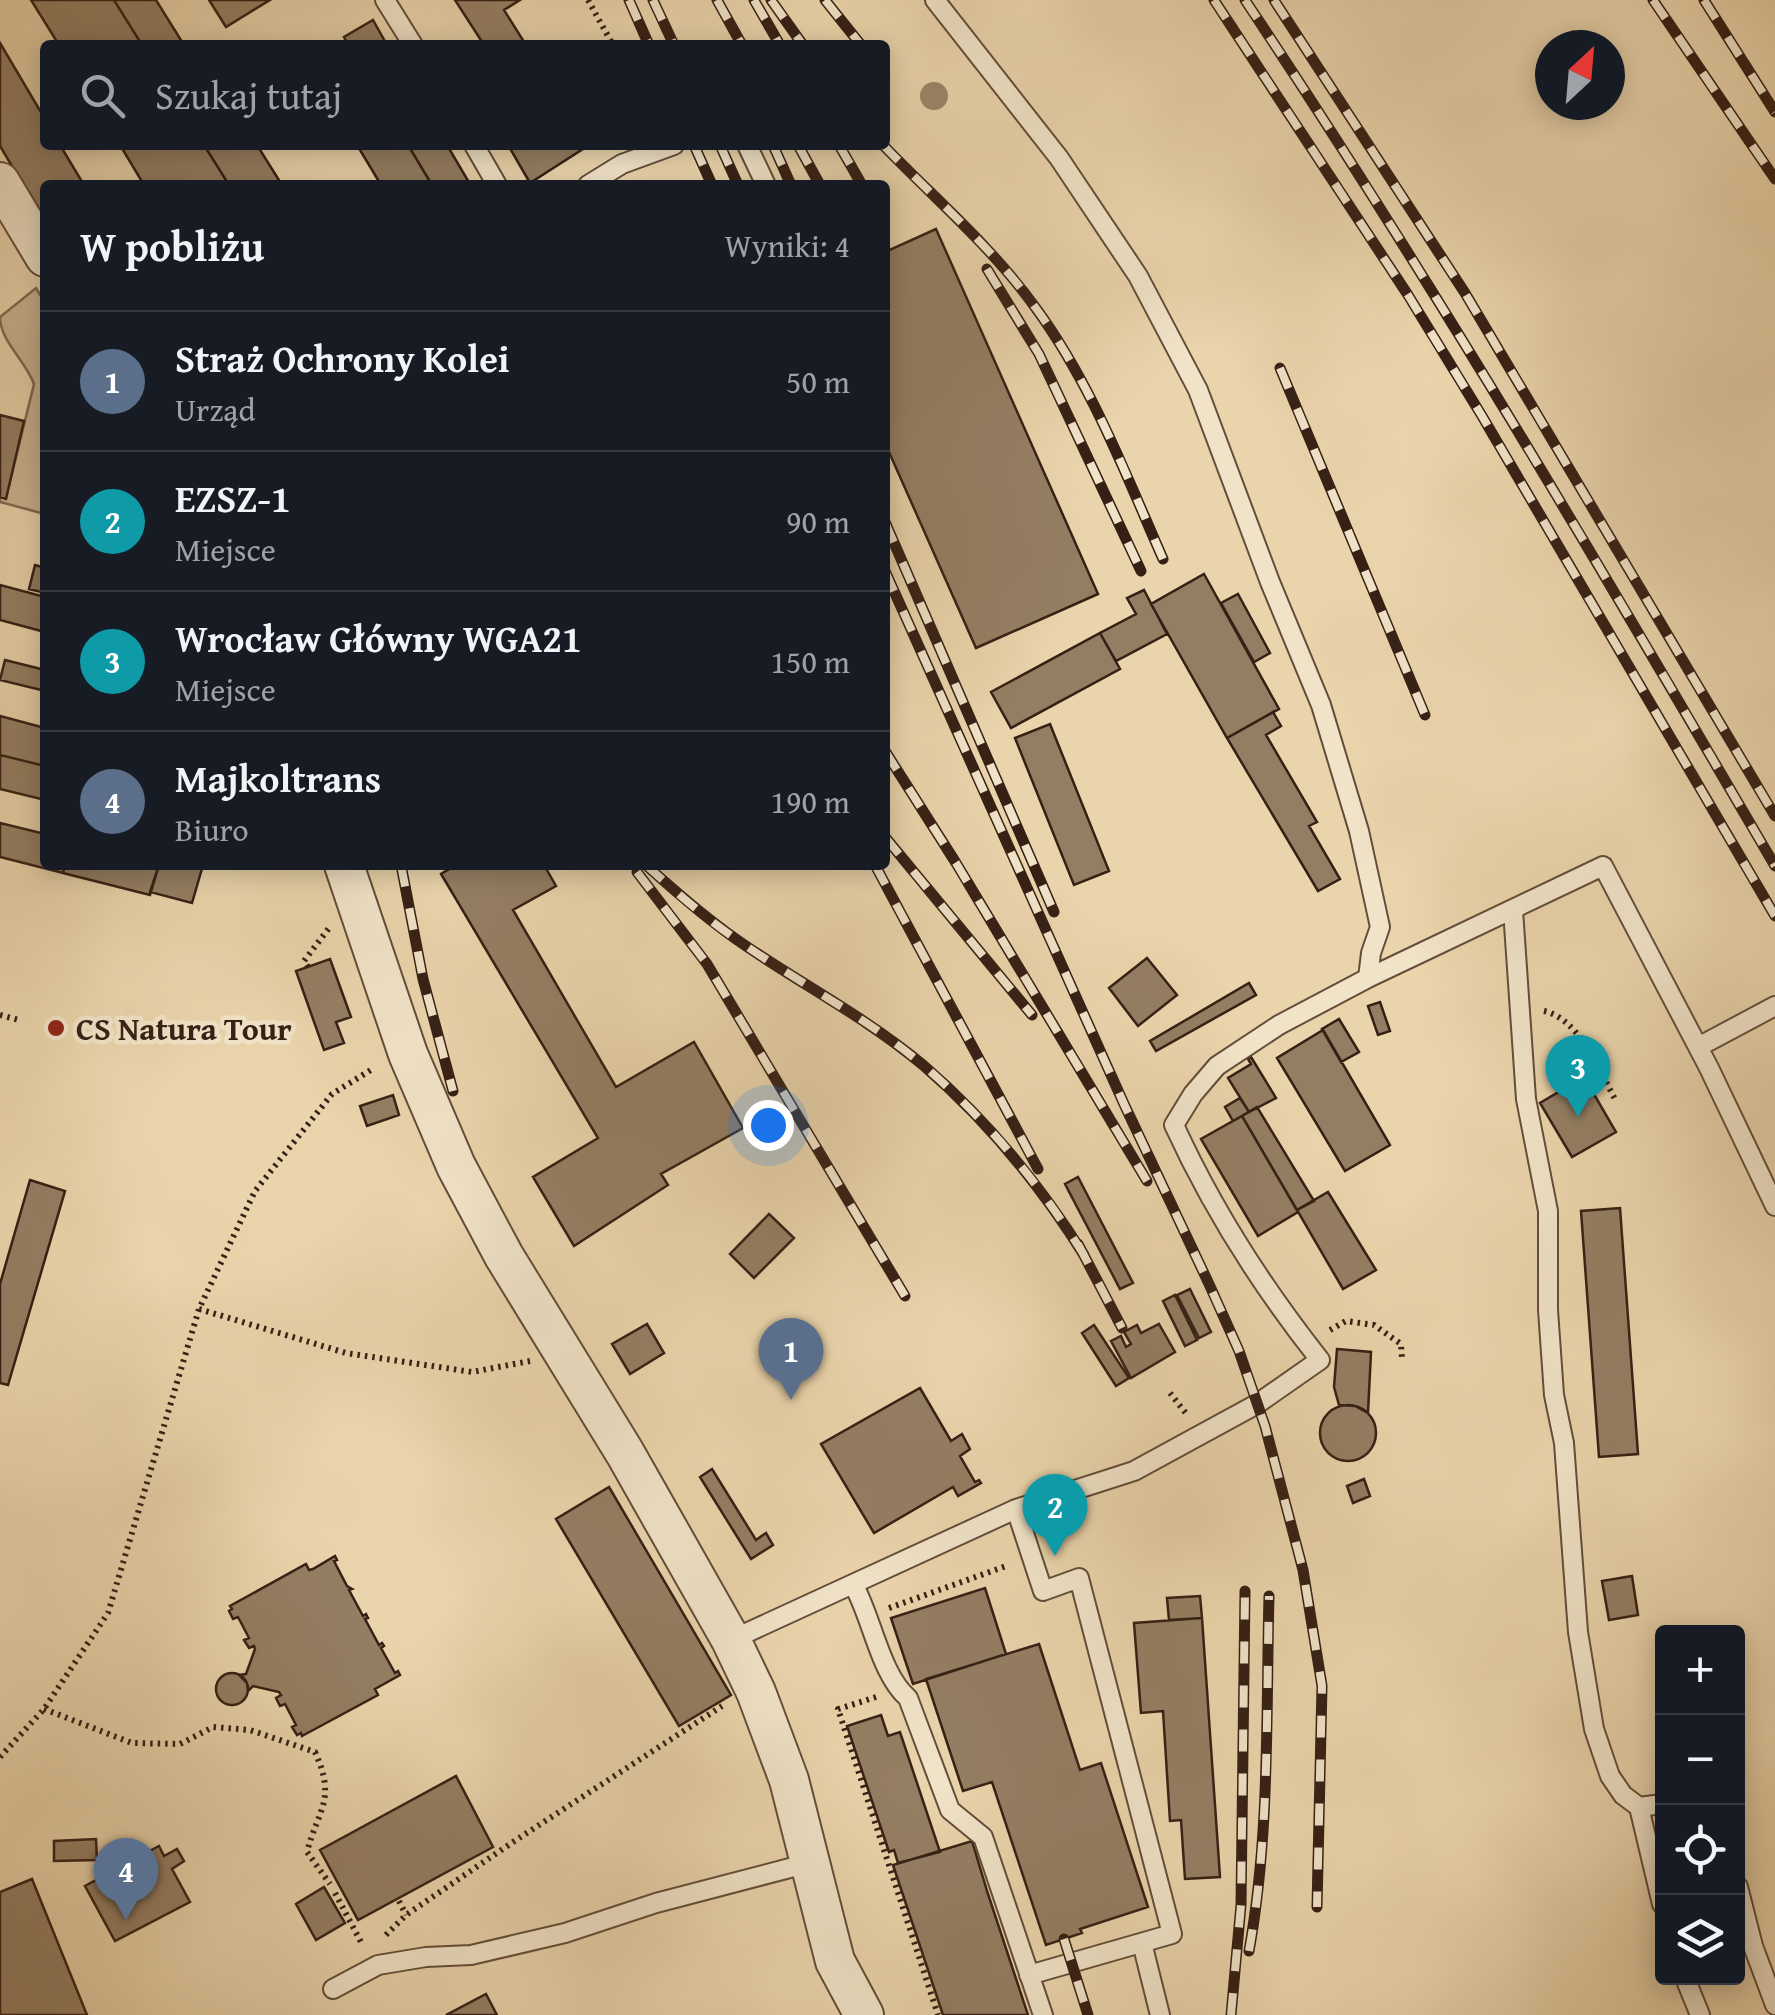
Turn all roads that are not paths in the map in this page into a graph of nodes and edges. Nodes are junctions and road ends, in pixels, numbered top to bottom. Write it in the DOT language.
graph roads {
  1 [pos="385,0"];
  2 [pos="935,0"];
  3 [pos="410,40"];
  4 [pos="477,150"];
  5 [pos="660,150"];
  6 [pos="749,150"];
  7 [pos="494,180"];
  8 [pos="596,180"];
  9 [pos="764,180"];
  10 [pos="0,182"];
  11 [pos="40,249"];
  12 [pos="346,870"];
  13 [pos="1514,910"];
  14 [pos="1368,978"];
  15 [pos="1775,1006"];
  16 [pos="1698,1046"];
  17 [pos="1775,1206"];
  18 [pos="1016,1510"];
  19 [pos="853,1584"];
  20 [pos="731,1640"];
  21 [pos="1655,1805"];
  22 [pos="1639,1807"];
  23 [pos="809,1863"];
  24 [pos="1660,1895"];
  25 [pos="1740,1895"];
  26 [pos="1142,1943"];
  27 [pos="1028,1975"];
  28 [pos="1688,1985"];
  29 [pos="333,1989"];
  30 [pos="1775,2005"];
  31 [pos="864,2015"];
  32 [pos="1043,2015"];
  33 [pos="1160,2015"];
  34 [pos="1700,2015"];
  1 -- 3 [label="lane"];
  2 -- 14 [label="lane"];
  4 -- 7 [label="lane"];
  5 -- 8 [label="lane"];
  6 -- 9 [label="lane"];
  10 -- 11 [label="street"];
  12 -- 20 [label="street"];
  13 -- 14 [label="lane"];
  13 -- 16 [label="lane"];
  13 -- 22 [label="lane"];
  14 -- 18 [label="lane"];
  15 -- 16 [label="lane"];
  16 -- 17 [label="lane"];
  18 -- 19 [label="lane"];
  18 -- 26 [label="lane"];
  19 -- 20 [label="lane"];
  19 -- 27 [label="lane"];
  20 -- 23 [label="street"];
  21 -- 22 [label="lane"];
  22 -- 24 [label="lane"];
  23 -- 29 [label="lane"];
  23 -- 31 [label="street"];
  25 -- 30 [label="lane"];
  26 -- 27 [label="lane"];
  26 -- 33 [label="lane"];
  27 -- 32 [label="lane"];
  28 -- 34 [label="lane"];
}
